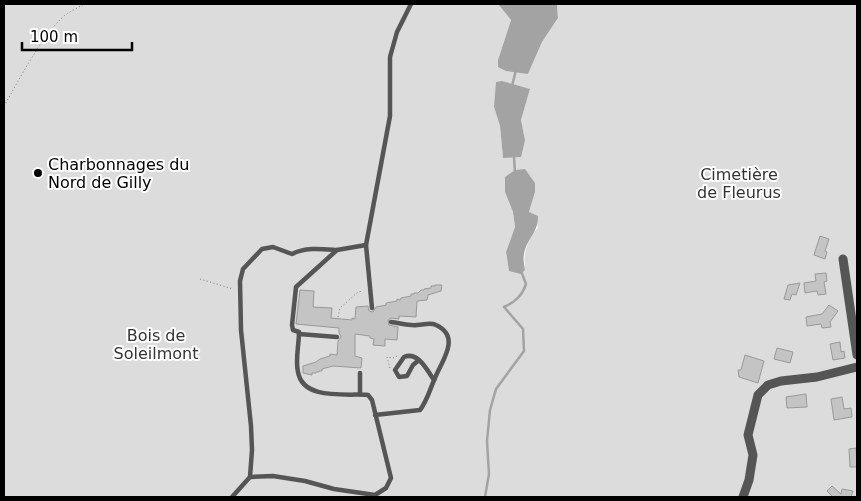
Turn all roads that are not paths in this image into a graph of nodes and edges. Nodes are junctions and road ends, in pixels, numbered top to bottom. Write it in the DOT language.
graph roads {
  1 [pos="411,4"];
  2 [pos="366,245"];
  3 [pos="337,250"];
  4 [pos="842,259"];
  5 [pos="372,308"];
  6 [pos="391,322"];
  7 [pos="299,334"];
  8 [pos="337,337"];
  9 [pos="857,355"];
  10 [pos="419,360"];
  11 [pos="857,367"];
  12 [pos="360,373"];
  13 [pos="434,380"];
  14 [pos="360,394"];
  15 [pos="375,415"];
  16 [pos="250,476"];
  17 [pos="232,497"];
  18 [pos="743,497"];
  1 -- 2 [label="lane"];
  2 -- 3 [label="lane"];
  2 -- 5 [label="lane"];
  3 -- 7 [label="lane"];
  3 -- 16 [label="lane"];
  4 -- 9 [label="street"];
  6 -- 13 [label="lane"];
  7 -- 8 [label="lane"];
  7 -- 14 [label="lane"];
  10 -- 10 [label="lane"];
  10 -- 13 [label="lane"];
  11 -- 18 [label="street"];
  12 -- 14 [label="lane"];
  13 -- 15 [label="lane"];
  14 -- 15 [label="lane"];
  15 -- 16 [label="lane"];
  16 -- 17 [label="lane"];
}
